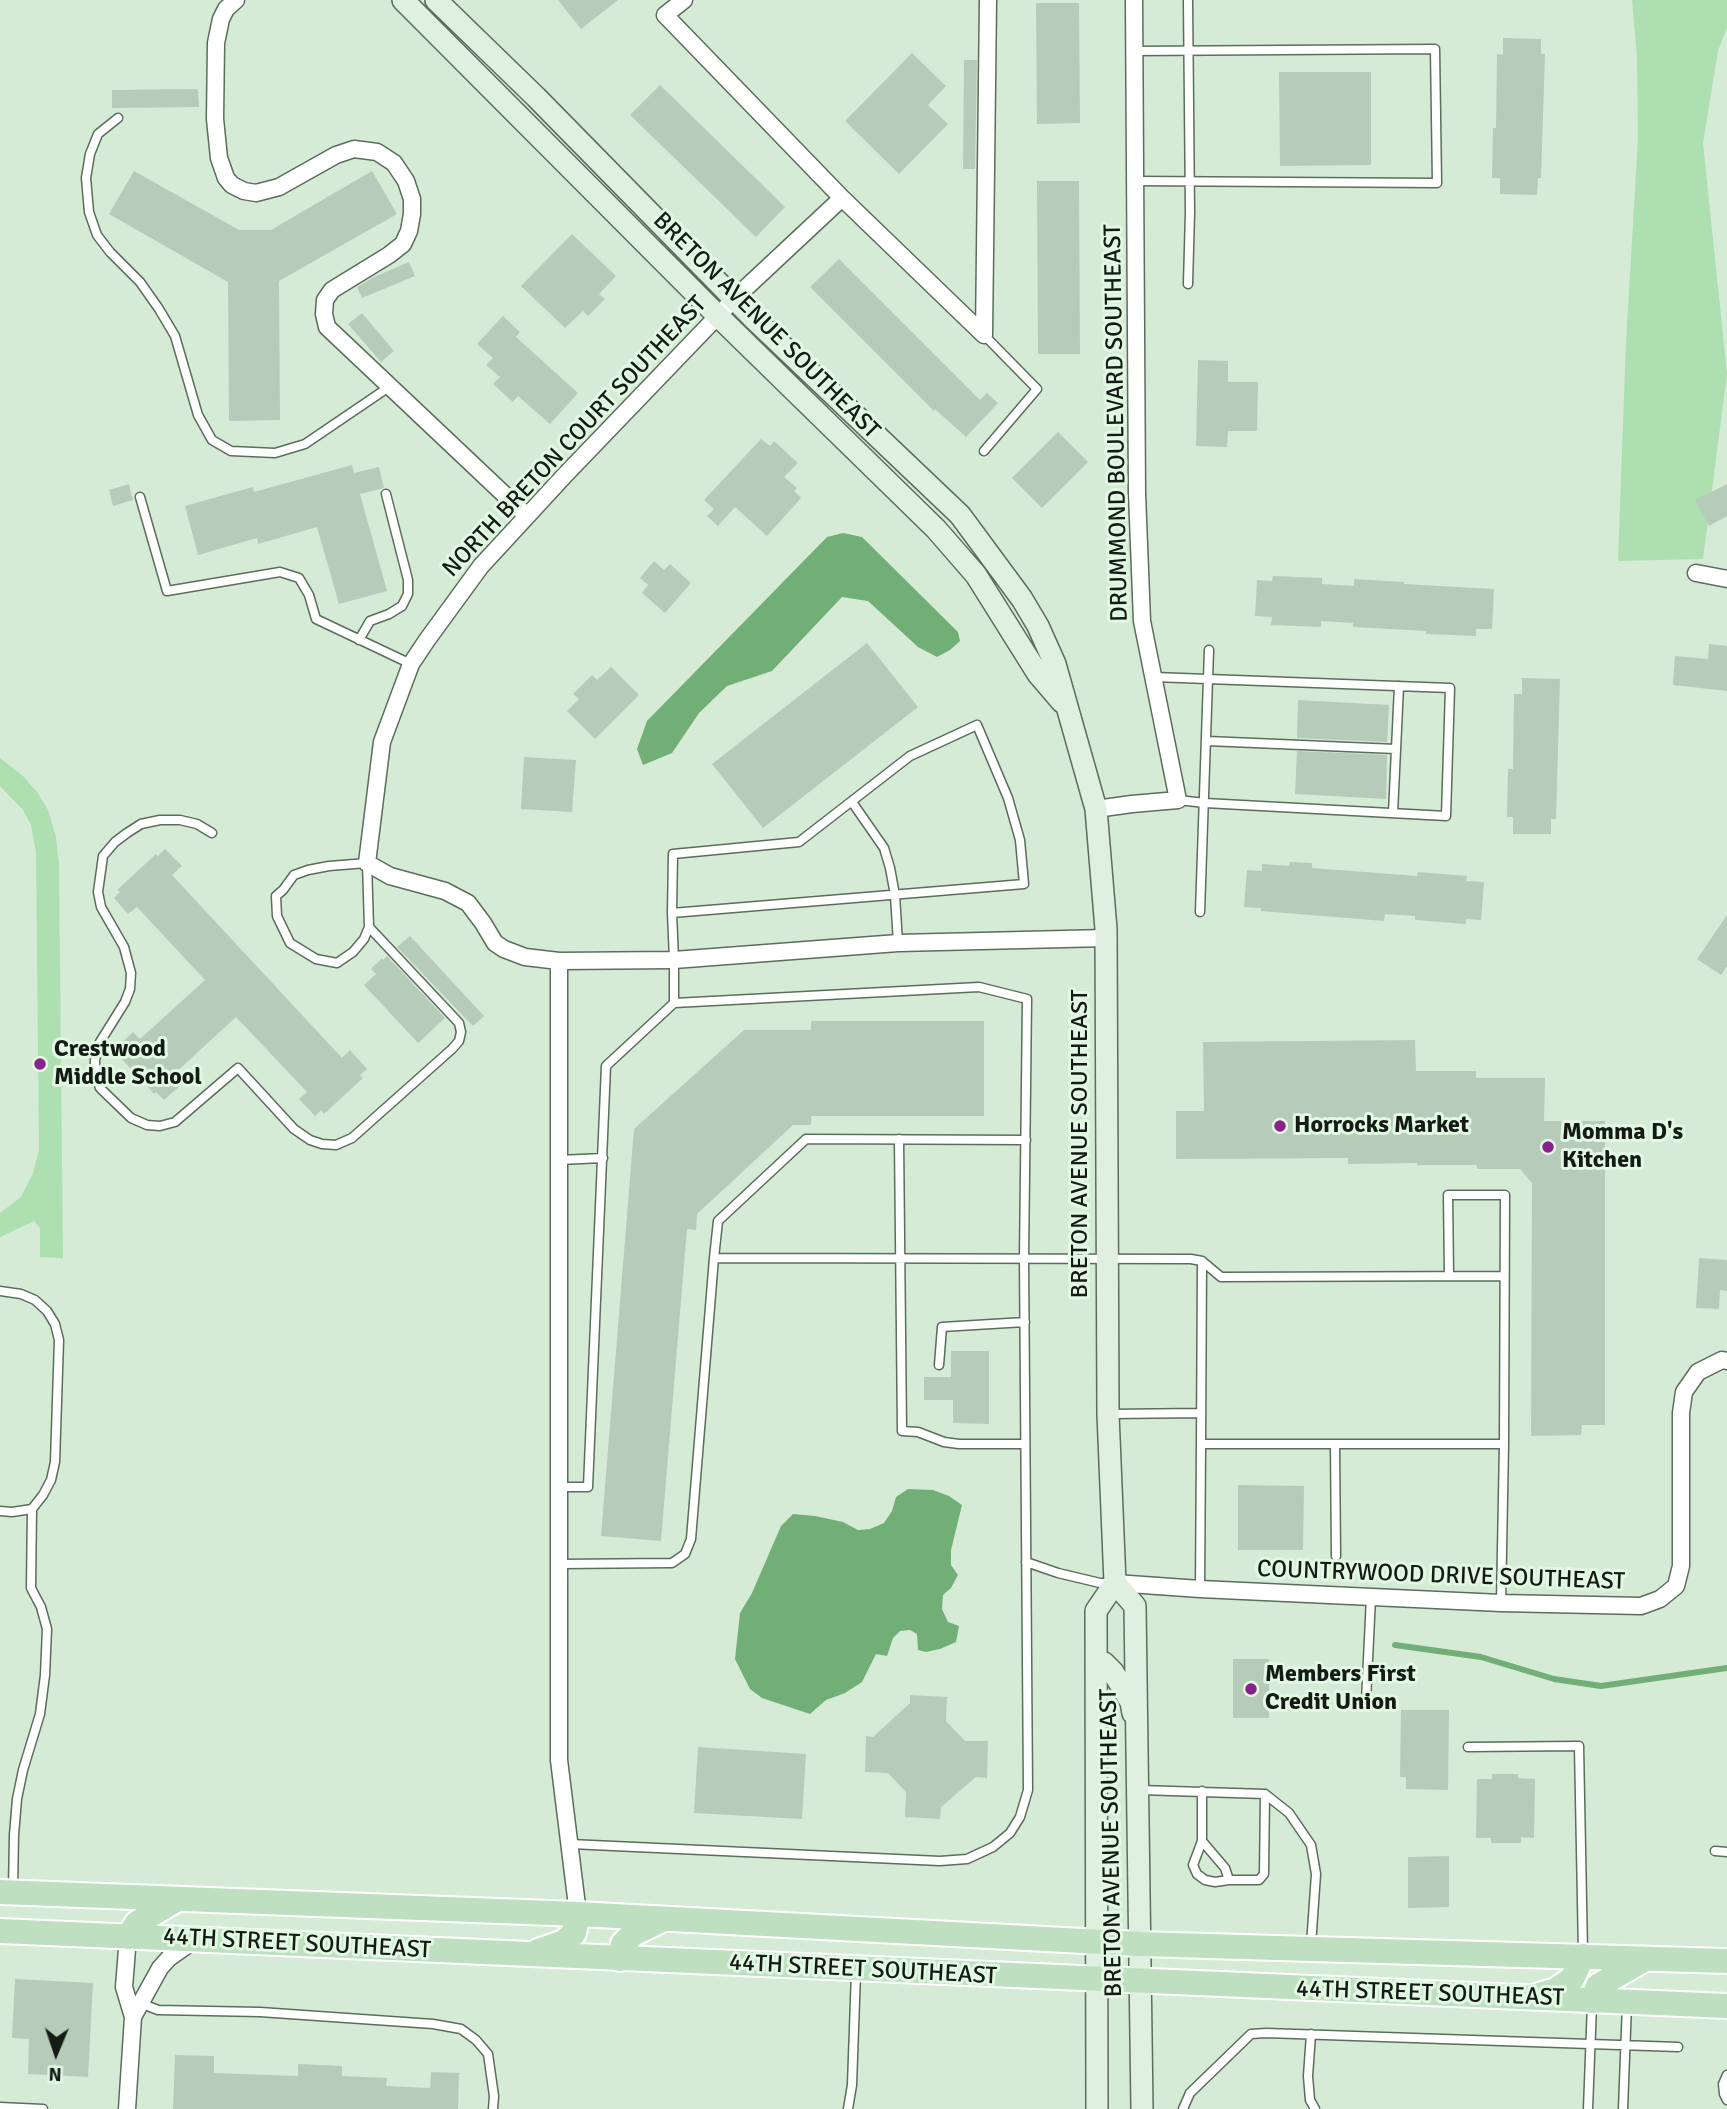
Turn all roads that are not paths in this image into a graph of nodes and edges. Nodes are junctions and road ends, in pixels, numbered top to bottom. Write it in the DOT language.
graph roads {
  1 [pos="236,0"];
  2 [pos="403,0"];
  3 [pos="436,0"];
  4 [pos="684,0"];
  5 [pos="988,0"];
  6 [pos="1134,0"];
  7 [pos="1188,0"];
  8 [pos="1134,51"];
  9 [pos="1188,51"];
  10 [pos="118,118"];
  11 [pos="1135,181"];
  12 [pos="1189,182"];
  13 [pos="842,198"];
  14 [pos="1188,284"];
  15 [pos="735,298"];
  16 [pos="718,316"];
  17 [pos="984,334"];
  18 [pos="389,387"];
  19 [pos="984,451"];
  20 [pos="386,494"];
  21 [pos="140,497"];
  22 [pos="527,516"];
  23 [pos="1696,573"];
  24 [pos="1727,579"];
  25 [pos="359,640"];
  26 [pos="1209,650"];
  27 [pos="411,664"];
  28 [pos="1154,677"];
  29 [pos="1208,679"];
  30 [pos="1399,686"];
  31 [pos="1067,710"];
  32 [pos="1206,741"];
  33 [pos="1396,749"];
  34 [pos="1178,800"];
  35 [pos="852,802"];
  36 [pos="1205,803"];
  37 [pos="1096,809"];
  38 [pos="1393,813"];
  39 [pos="212,833"];
  40 [pos="367,863"];
  41 [pos="895,895"];
  42 [pos="1200,912"];
  43 [pos="672,913"];
  44 [pos="369,926"];
  45 [pos="1107,938"];
  46 [pos="898,943"];
  47 [pos="674,960"];
  48 [pos="559,961"];
  49 [pos="674,1003"];
  50 [pos="899,1139"];
  51 [pos="1026,1140"];
  52 [pos="603,1158"];
  53 [pos="559,1160"];
  54 [pos="714,1258"];
  55 [pos="900,1259"];
  56 [pos="1024,1259"];
  57 [pos="1108,1259"];
  58 [pos="1202,1261"];
  59 [pos="1449,1276"];
  60 [pos="1504,1276"];
  61 [pos="0,1292"];
  62 [pos="1025,1322"];
  63 [pos="1727,1361"];
  64 [pos="939,1365"];
  65 [pos="1201,1413"];
  66 [pos="1108,1414"];
  67 [pos="1025,1444"];
  68 [pos="1201,1444"];
  69 [pos="1335,1444"];
  70 [pos="1504,1444"];
  71 [pos="559,1487"];
  72 [pos="32,1508"];
  73 [pos="0,1511"];
  74 [pos="1336,1556"];
  75 [pos="1026,1562"];
  76 [pos="560,1564"];
  77 [pos="1115,1583"];
  78 [pos="1200,1589"];
  79 [pos="1371,1597"];
  80 [pos="1501,1603"];
  81 [pos="1096,1661"];
  82 [pos="1366,1702"];
  83 [pos="1137,1735"];
  84 [pos="1468,1746"];
  85 [pos="1137,1790"];
  86 [pos="1202,1791"];
  87 [pos="1265,1794"];
  88 [pos="1202,1841"];
  89 [pos="570,1844"];
  90 [pos="1715,1852"];
  91 [pos="1727,1852"];
  92 [pos="1229,1880"];
  93 [pos="6,1892"];
  94 [pos="179,1899"];
  95 [pos="578,1914"];
  96 [pos="664,1918"];
  97 [pos="0,1931"];
  98 [pos="128,1937"];
  99 [pos="196,1939"];
  100 [pos="1097,1942"];
  101 [pos="1139,1944"];
  102 [pos="1311,1949"];
  103 [pos="523,1955"];
  104 [pos="1583,1956"];
  105 [pos="1646,1958"];
  106 [pos="620,1959"];
  107 [pos="1727,1961"];
  108 [pos="856,1969"];
  109 [pos="1098,1980"];
  110 [pos="1140,1982"];
  111 [pos="1528,1998"];
  112 [pos="1592,2001"];
  113 [pos="1627,2002"];
  114 [pos="1727,2006"];
  115 [pos="137,2010"];
  116 [pos="1311,2034"];
  117 [pos="1591,2045"];
  118 [pos="1625,2046"];
  119 [pos="1678,2048"];
  120 [pos="1727,2075"];
  121 [pos="1727,2100"];
  122 [pos="0,2106"];
  123 [pos="43,2109"];
  124 [pos="127,2109"];
  125 [pos="493,2109"];
  126 [pos="848,2109"];
  127 [pos="1097,2109"];
  128 [pos="1142,2109"];
  129 [pos="1183,2109"];
  130 [pos="1315,2109"];
  131 [pos="1588,2109"];
  132 [pos="1623,2109"];
  1 -- 18 [label="street"];
  2 -- 16 [label="main road, BRETON AVENUE SOUTHEAST"];
  3 -- 15 [label="main road, BRETON AVENUE SOUTHEAST"];
  4 -- 13 [label="street"];
  5 -- 17 [label="street"];
  6 -- 8 [label="street, DRUMMOND BOULEVARD SOUTHEAST"];
  7 -- 9 [label="lane"];
  8 -- 9 [label="lane"];
  8 -- 11 [label="street, DRUMMOND BOULEVARD SOUTHEAST"];
  9 -- 12 [label="lane"];
  9 -- 12 [label="lane"];
  10 -- 18 [label="lane"];
  11 -- 12 [label="lane"];
  11 -- 28 [label="street, DRUMMOND BOULEVARD SOUTHEAST"];
  12 -- 14 [label="lane"];
  13 -- 15 [label="street, NORTH BRETON COURT SOUTHEAST"];
  13 -- 17 [label="street"];
  15 -- 16 [label="street, NORTH BRETON COURT SOUTHEAST"];
  15 -- 31 [label="main road, BRETON AVENUE SOUTHEAST"];
  16 -- 22 [label="street, NORTH BRETON COURT SOUTHEAST"];
  16 -- 31 [label="main road, BRETON AVENUE SOUTHEAST"];
  17 -- 19 [label="lane"];
  18 -- 22 [label="street"];
  20 -- 25 [label="lane"];
  21 -- 25 [label="lane"];
  22 -- 27 [label="street, NORTH BRETON COURT SOUTHEAST"];
  23 -- 24 [label="street"];
  25 -- 27 [label="lane"];
  26 -- 29 [label="lane"];
  27 -- 40 [label="street, NORTH BRETON COURT SOUTHEAST"];
  28 -- 29 [label="lane"];
  28 -- 34 [label="street, DRUMMOND BOULEVARD SOUTHEAST"];
  29 -- 30 [label="lane"];
  29 -- 32 [label="lane"];
  30 -- 33 [label="lane"];
  30 -- 38 [label="lane"];
  31 -- 37 [label="main road, BRETON AVENUE SOUTHEAST"];
  32 -- 33 [label="lane"];
  32 -- 36 [label="lane"];
  33 -- 38 [label="lane"];
  34 -- 36 [label="lane"];
  34 -- 37 [label="street"];
  35 -- 41 [label="lane"];
  35 -- 41 [label="lane"];
  35 -- 43 [label="lane"];
  36 -- 38 [label="lane"];
  36 -- 42 [label="lane"];
  37 -- 45 [label="main road, BRETON AVENUE SOUTHEAST"];
  39 -- 44 [label="lane"];
  40 -- 44 [label="lane"];
  40 -- 44 [label="lane"];
  40 -- 48 [label="street"];
  41 -- 43 [label="lane"];
  41 -- 46 [label="lane"];
  43 -- 47 [label="lane"];
  45 -- 46 [label="street"];
  45 -- 57 [label="main road, BRETON AVENUE SOUTHEAST"];
  46 -- 47 [label="street"];
  47 -- 48 [label="street"];
  47 -- 49 [label="lane"];
  48 -- 53 [label="street"];
  49 -- 51 [label="lane"];
  49 -- 52 [label="lane"];
  50 -- 51 [label="lane"];
  50 -- 54 [label="lane"];
  50 -- 55 [label="lane"];
  51 -- 56 [label="lane"];
  52 -- 53 [label="lane"];
  52 -- 71 [label="lane"];
  53 -- 71 [label="street"];
  54 -- 55 [label="lane"];
  54 -- 76 [label="lane"];
  55 -- 56 [label="lane"];
  55 -- 67 [label="lane"];
  56 -- 57 [label="lane"];
  56 -- 62 [label="lane"];
  57 -- 58 [label="lane"];
  57 -- 66 [label="main road, BRETON AVENUE SOUTHEAST"];
  58 -- 59 [label="lane"];
  58 -- 65 [label="lane"];
  59 -- 60 [label="lane"];
  59 -- 60 [label="lane"];
  60 -- 70 [label="lane"];
  61 -- 72 [label="lane"];
  62 -- 64 [label="lane"];
  62 -- 67 [label="lane"];
  63 -- 80 [label="street, COUNTRYWOOD DRIVE SOUTHEAST"];
  65 -- 66 [label="lane"];
  65 -- 68 [label="lane"];
  66 -- 77 [label="main road, BRETON AVENUE SOUTHEAST"];
  67 -- 75 [label="lane"];
  68 -- 69 [label="lane"];
  68 -- 78 [label="lane"];
  69 -- 70 [label="lane"];
  69 -- 74 [label="lane"];
  70 -- 80 [label="lane"];
  71 -- 76 [label="street"];
  72 -- 73 [label="lane"];
  72 -- 93 [label="lane"];
  75 -- 77 [label="lane"];
  75 -- 89 [label="lane"];
  76 -- 89 [label="street"];
  77 -- 78 [label="street, COUNTRYWOOD DRIVE SOUTHEAST"];
  77 -- 81 [label="main road, BRETON AVENUE SOUTHEAST"];
  77 -- 83 [label="main road, BRETON AVENUE SOUTHEAST"];
  78 -- 79 [label="street, COUNTRYWOOD DRIVE SOUTHEAST"];
  79 -- 80 [label="street, COUNTRYWOOD DRIVE SOUTHEAST"];
  79 -- 82 [label="lane"];
  81 -- 83 [label="main road"];
  81 -- 100 [label="main road, BRETON AVENUE SOUTHEAST"];
  83 -- 85 [label="main road, BRETON AVENUE SOUTHEAST"];
  84 -- 104 [label="lane"];
  85 -- 86 [label="lane"];
  85 -- 101 [label="main road, BRETON AVENUE SOUTHEAST"];
  86 -- 87 [label="lane"];
  86 -- 88 [label="lane"];
  87 -- 92 [label="lane"];
  87 -- 102 [label="lane"];
  88 -- 92 [label="lane"];
  88 -- 92 [label="lane"];
  89 -- 95 [label="street"];
  90 -- 91 [label="lane"];
  93 -- 94 [label="main road, 44TH STREET SOUTHEAST"];
  94 -- 95 [label="main road, 44TH STREET SOUTHEAST"];
  94 -- 98 [label="main road"];
  95 -- 96 [label="main road, 44TH STREET SOUTHEAST"];
  95 -- 103 [label="main road"];
  96 -- 100 [label="main road, 44TH STREET SOUTHEAST"];
  96 -- 106 [label="main road"];
  97 -- 98 [label="main road, 44TH STREET SOUTHEAST"];
  98 -- 99 [label="main road, 44TH STREET SOUTHEAST"];
  98 -- 115 [label="street"];
  99 -- 103 [label="main road, 44TH STREET SOUTHEAST"];
  99 -- 115 [label="street"];
  100 -- 101 [label="main road, 44TH STREET SOUTHEAST"];
  100 -- 109 [label="main road, BRETON AVENUE SOUTHEAST"];
  101 -- 102 [label="main road, 44TH STREET SOUTHEAST"];
  101 -- 110 [label="main road, BRETON AVENUE SOUTHEAST"];
  102 -- 104 [label="main road, 44TH STREET SOUTHEAST"];
  103 -- 106 [label="main road, 44TH STREET SOUTHEAST"];
  104 -- 105 [label="main road, 44TH STREET SOUTHEAST"];
  104 -- 111 [label="main road"];
  105 -- 107 [label="main road, 44TH STREET SOUTHEAST"];
  105 -- 112 [label="main road"];
  106 -- 108 [label="main road, 44TH STREET SOUTHEAST"];
  108 -- 109 [label="main road, 44TH STREET SOUTHEAST"];
  108 -- 126 [label="lane"];
  109 -- 110 [label="main road, 44TH STREET SOUTHEAST"];
  109 -- 127 [label="main road, BRETON AVENUE SOUTHEAST"];
  110 -- 111 [label="main road, 44TH STREET SOUTHEAST"];
  110 -- 128 [label="main road, BRETON AVENUE SOUTHEAST"];
  111 -- 112 [label="main road, 44TH STREET SOUTHEAST"];
  112 -- 113 [label="main road, 44TH STREET SOUTHEAST"];
  112 -- 117 [label="lane"];
  113 -- 114 [label="main road, 44TH STREET SOUTHEAST"];
  113 -- 118 [label="lane"];
  115 -- 124 [label="street"];
  115 -- 125 [label="lane"];
  116 -- 117 [label="lane"];
  116 -- 129 [label="lane"];
  116 -- 130 [label="lane"];
  117 -- 118 [label="lane"];
  117 -- 131 [label="lane"];
  118 -- 119 [label="lane"];
  118 -- 132 [label="lane"];
  120 -- 121 [label="lane"];
  122 -- 123 [label="lane"];
}
